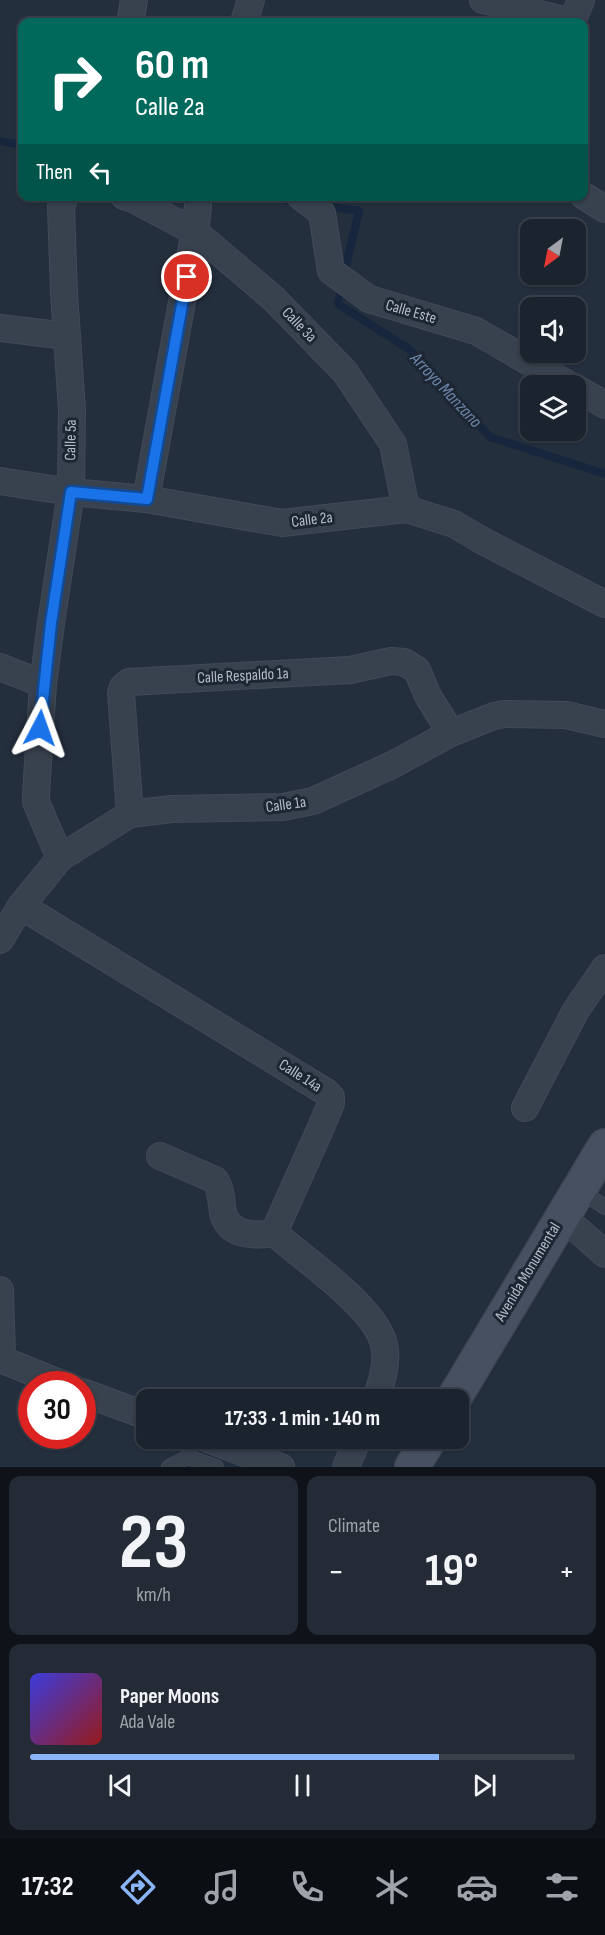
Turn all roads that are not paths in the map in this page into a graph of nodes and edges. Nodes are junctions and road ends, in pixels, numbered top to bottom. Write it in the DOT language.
graph roads {
  1 [pos="134,0"];
  2 [pos="251,0"];
  3 [pos="483,0"];
  4 [pos="575,15"];
  5 [pos="131,18"];
  6 [pos="245,18"];
  7 [pos="588,198"];
  8 [pos="63,201"];
  9 [pos="137,201"];
  10 [pos="198,201"];
  11 [pos="306,201"];
  12 [pos="605,209"];
  13 [pos="195,229"];
  14 [pos="0,328"];
  15 [pos="67,336"];
  16 [pos="552,375"];
  17 [pos="586,394"];
  18 [pos="605,405"];
  19 [pos="0,482"];
  20 [pos="71,492"];
  21 [pos="146,499"];
  22 [pos="406,509"];
  23 [pos="605,604"];
  24 [pos="0,667"];
  25 [pos="44,684"];
  26 [pos="605,724"];
  27 [pos="451,733"];
  28 [pos="130,814"];
  29 [pos="60,858"];
  30 [pos="21,906"];
  31 [pos="0,939"];
  32 [pos="605,968"];
  33 [pos="525,1108"];
  34 [pos="605,1146"];
  35 [pos="160,1156"];
  36 [pos="570,1202"];
  37 [pos="605,1207"];
  38 [pos="277,1233"];
  39 [pos="605,1254"];
  40 [pos="0,1290"];
  41 [pos="30,1371"];
  42 [pos="378,1389"];
  43 [pos="460,1389"];
  44 [pos="96,1397"];
  45 [pos="136,1412"];
  46 [pos="233,1449"];
  47 [pos="353,1449"];
  48 [pos="169,1467"];
  49 [pos="216,1467"];
  50 [pos="280,1467"];
  51 [pos="346,1467"];
  1 -- 5 [label="street"];
  2 -- 6 [label="street"];
  3 -- 4 [label="street"];
  7 -- 12 [label="street"];
  8 -- 15 [label="street, Calle 5a"];
  9 -- 13 [label="street, Calle 3a"];
  10 -- 13 [label="street"];
  11 -- 16 [label="street, Calle Este"];
  13 -- 21 [label="street"];
  13 -- 22 [label="street, Calle 3a"];
  14 -- 15 [label="street"];
  15 -- 20 [label="street, Calle 5a"];
  17 -- 18 [label="street"];
  19 -- 20 [label="street, Calle 2a"];
  20 -- 21 [label="street, Calle 2a"];
  20 -- 25 [label="street, Calle 5a"];
  21 -- 22 [label="street, Calle 2a"];
  22 -- 23 [label="street, Calle 2a"];
  24 -- 25 [label="street"];
  25 -- 29 [label="street, Calle 5a"];
  26 -- 27 [label="street, Calle 1a"];
  27 -- 28 [label="street, Calle 1a"];
  27 -- 28 [label="street, Calle Respaldo 1a"];
  28 -- 29 [label="street, Calle 1a"];
  29 -- 30 [label="street, Calle 1a"];
  30 -- 31 [label="street, Calle 1a"];
  30 -- 38 [label="street, Calle 14a"];
  32 -- 33 [label="street"];
  34 -- 36 [label="main road, Avenida Monumental"];
  35 -- 38 [label="street"];
  36 -- 37 [label="lane"];
  36 -- 39 [label="street"];
  36 -- 43 [label="main road, Avenida Monumental"];
  38 -- 42 [label="street"];
  40 -- 41 [label="street"];
  44 -- 45 [label="street"];
  46 -- 50 [label="street"];
  47 -- 51 [label="street"];
  48 -- 49 [label="lane"];
}
